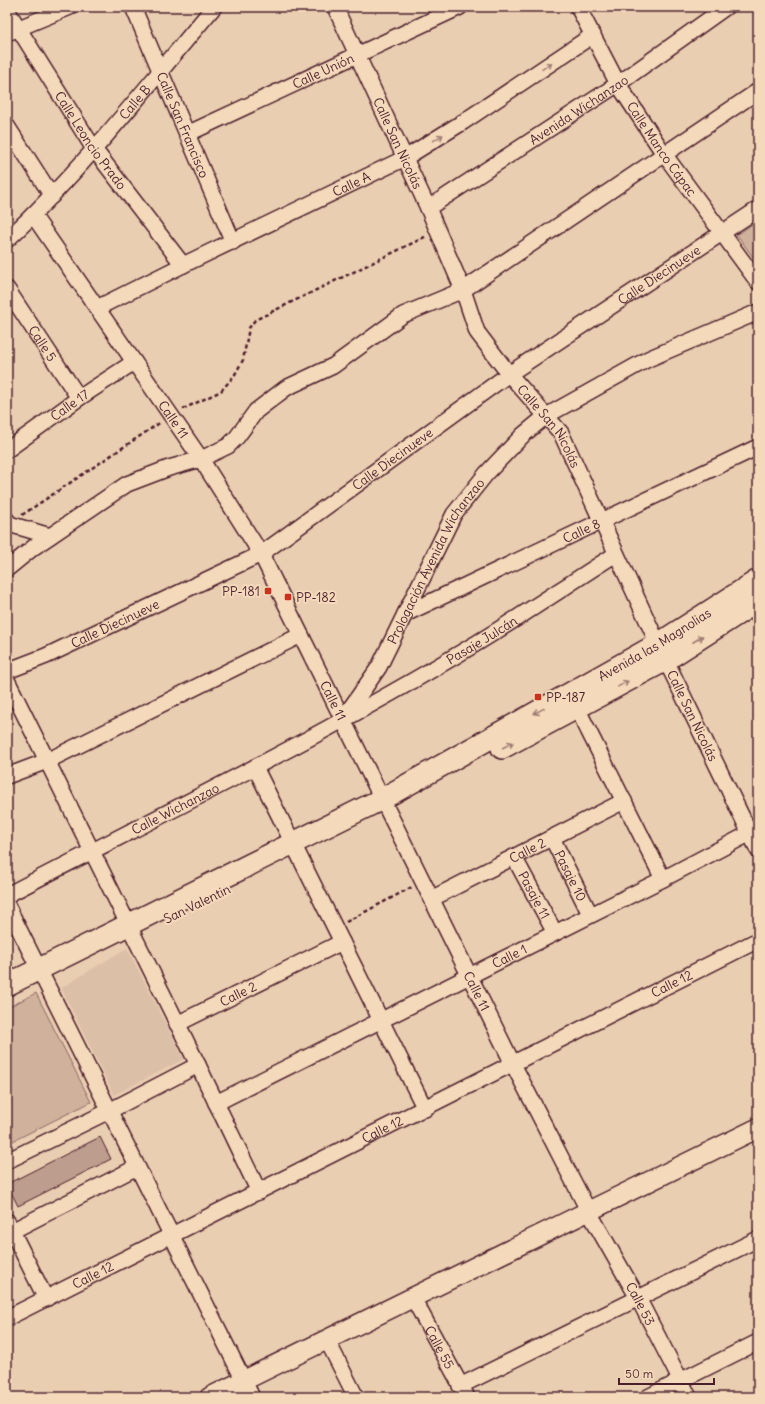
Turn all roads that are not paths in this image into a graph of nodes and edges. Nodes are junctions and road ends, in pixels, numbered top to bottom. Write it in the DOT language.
graph roads {
  1 [pos="70,7"];
  2 [pos="133,7"];
  3 [pos="214,7"];
  4 [pos="335,7"];
  5 [pos="578,7"];
  6 [pos="726,7"];
  7 [pos="454,8"];
  8 [pos="7,10"];
  9 [pos="13,30"];
  10 [pos="593,35"];
  11 [pos="357,56"];
  12 [pos="160,71"];
  13 [pos="618,84"];
  14 [pos="758,91"];
  15 [pos="7,126"];
  16 [pos="187,134"];
  17 [pos="94,150"];
  18 [pos="664,154"];
  19 [pos="405,158"];
  20 [pos="52,196"];
  21 [pos="428,208"];
  22 [pos="758,209"];
  23 [pos="33,215"];
  24 [pos="722,234"];
  25 [pos="7,240"];
  26 [pos="233,242"];
  27 [pos="183,265"];
  28 [pos="758,282"];
  29 [pos="7,289"];
  30 [pos="464,290"];
  31 [pos="97,308"];
  32 [pos="758,312"];
  33 [pos="134,362"];
  34 [pos="509,374"];
  35 [pos="79,398"];
  36 [pos="546,416"];
  37 [pos="758,447"];
  38 [pos="7,450"];
  39 [pos="201,459"];
  40 [pos="601,521"];
  41 [pos="8,525"];
  42 [pos="50,536"];
  43 [pos="261,554"];
  44 [pos="616,554"];
  45 [pos="7,569"];
  46 [pos="758,580"];
  47 [pos="755,610"];
  48 [pos="405,614"];
  49 [pos="301,635"];
  50 [pos="662,652"];
  51 [pos="7,671"];
  52 [pos="7,680"];
  53 [pos="577,708"];
  54 [pos="343,720"];
  55 [pos="47,760"];
  56 [pos="255,767"];
  57 [pos="7,776"];
  58 [pos="624,801"];
  59 [pos="384,804"];
  60 [pos="754,831"];
  61 [pos="552,838"];
  62 [pos="296,849"];
  63 [pos="758,850"];
  64 [pos="91,851"];
  65 [pos="514,857"];
  66 [pos="663,879"];
  67 [pos="7,895"];
  68 [pos="431,899"];
  69 [pos="7,905"];
  70 [pos="590,914"];
  71 [pos="131,931"];
  72 [pos="555,933"];
  73 [pos="758,940"];
  74 [pos="342,942"];
  75 [pos="42,974"];
  76 [pos="469,976"];
  77 [pos="7,985"];
  78 [pos="7,998"];
  79 [pos="381,1020"];
  80 [pos="177,1024"];
  81 [pos="513,1064"];
  82 [pos="198,1065"];
  83 [pos="216,1103"];
  84 [pos="425,1109"];
  85 [pos="109,1111"];
  86 [pos="758,1128"];
  87 [pos="7,1161"];
  88 [pos="137,1167"];
  89 [pos="259,1192"];
  90 [pos="589,1212"];
  91 [pos="9,1226"];
  92 [pos="172,1236"];
  93 [pos="758,1239"];
  94 [pos="413,1298"];
  95 [pos="638,1298"];
  96 [pos="46,1299"];
  97 [pos="7,1318"];
  98 [pos="327,1340"];
  99 [pos="758,1342"];
  100 [pos="244,1380"];
  101 [pos="680,1381"];
  102 [pos="464,1391"];
  103 [pos="210,1397"];
  104 [pos="252,1397"];
  105 [pos="356,1397"];
  106 [pos="648,1397"];
  107 [pos="689,1397"];
  1 -- 9 [label="street"];
  2 -- 12 [label="street, Calle San Francisco"];
  3 -- 12 [label="street, Calle B"];
  4 -- 11 [label="street, Calle San Nicolás"];
  5 -- 10 [label="street, Calle Manco Cápac"];
  6 -- 13 [label="street, Avenida Wichanzao"];
  7 -- 11 [label="street, Calle Unión"];
  8 -- 9 [label="street, Calle Leoncio Prado"];
  9 -- 17 [label="street, Calle Leoncio Prado"];
  10 -- 13 [label="street, Calle Manco Cápac"];
  19 -- 10 [label="street, Calle A, one-way"];
  11 -- 16 [label="street, Calle Unión"];
  11 -- 19 [label="street, Calle San Nicolás"];
  12 -- 16 [label="street, Calle San Francisco"];
  12 -- 17 [label="street, Calle B"];
  13 -- 18 [label="street, Calle Manco Cápac"];
  13 -- 21 [label="street, Avenida Wichanzao"];
  14 -- 18 [label="street"];
  15 -- 20 [label="street"];
  16 -- 26 [label="street, Calle San Francisco"];
  17 -- 20 [label="street, Calle B"];
  17 -- 27 [label="street, Calle Leoncio Prado"];
  18 -- 24 [label="street, Calle Manco Cápac"];
  18 -- 30 [label="street"];
  19 -- 21 [label="street, Calle San Nicolás"];
  19 -- 26 [label="street, Calle A"];
  20 -- 23 [label="street, Calle B"];
  21 -- 30 [label="street, Calle San Nicolás"];
  22 -- 24 [label="street, Calle Diecinueve"];
  23 -- 25 [label="street, Calle B"];
  23 -- 31 [label="street, Calle 11"];
  24 -- 28 [label="street, Calle Manco Cápac"];
  24 -- 34 [label="street, Calle Diecinueve"];
  26 -- 27 [label="street, Calle A"];
  27 -- 31 [label="street, Calle A"];
  29 -- 35 [label="street, Calle 5"];
  30 -- 34 [label="street, Calle San Nicolás"];
  30 -- 39 [label="street"];
  31 -- 33 [label="street, Calle 11"];
  32 -- 36 [label="street, Prologación Avenida Wichanzao"];
  33 -- 35 [label="street, Calle 17"];
  33 -- 39 [label="street, Calle 11"];
  34 -- 36 [label="street, Calle San Nicolás"];
  34 -- 43 [label="street, Calle Diecinueve"];
  35 -- 38 [label="street, Calle 17"];
  36 -- 40 [label="street, Calle San Nicolás"];
  36 -- 48 [label="street, Prologación Avenida Wichanzao"];
  37 -- 40 [label="street, Calle 8"];
  39 -- 42 [label="street"];
  39 -- 43 [label="street, Calle 11"];
  40 -- 44 [label="street, Calle San Nicolás"];
  40 -- 48 [label="street, Calle 8"];
  41 -- 42 [label="street"];
  42 -- 45 [label="street"];
  43 -- 49 [label="street, Calle 11"];
  43 -- 51 [label="street, Calle Diecinueve"];
  44 -- 50 [label="street, Calle San Nicolás"];
  44 -- 54 [label="street, Pasaje Julcán"];
  46 -- 50 [label="main road, Avenida las Magnolias"];
  50 -- 47 [label="main road, Avenida las Magnolias, one-way"];
  48 -- 54 [label="street, Prologación Avenida Wichanzao"];
  49 -- 54 [label="street, Calle 11"];
  49 -- 55 [label="street"];
  53 -- 50 [label="main road, Avenida las Magnolias, one-way"];
  50 -- 59 [label="main road, Avenida las Magnolias, one-way"];
  50 -- 60 [label="street, Calle San Nicolás"];
  52 -- 55 [label="street"];
  53 -- 58 [label="street"];
  59 -- 53 [label="main road, Avenida las Magnolias, one-way"];
  54 -- 56 [label="street, Calle Wichanzao"];
  54 -- 59 [label="street, Calle 11"];
  55 -- 57 [label="street"];
  55 -- 64 [label="street"];
  56 -- 62 [label="street"];
  56 -- 64 [label="street, Calle Wichanzao"];
  58 -- 61 [label="street, Calle 2"];
  58 -- 66 [label="street"];
  59 -- 62 [label="main road, San Valentin"];
  59 -- 68 [label="street, Calle 11"];
  60 -- 63 [label="street, Calle San Nicolás"];
  60 -- 66 [label="street, Calle 1"];
  61 -- 65 [label="street, Calle 2"];
  61 -- 70 [label="street, Pasaje 10"];
  62 -- 71 [label="main road, San Valentin"];
  62 -- 74 [label="street"];
  64 -- 67 [label="street, Calle Wichanzao"];
  64 -- 71 [label="street"];
  65 -- 68 [label="street, Calle 2"];
  65 -- 72 [label="street, Pasaje 11"];
  66 -- 70 [label="street, Calle 1"];
  68 -- 76 [label="street, Calle 11"];
  69 -- 75 [label="street"];
  70 -- 72 [label="street, Calle 1"];
  71 -- 75 [label="main road, San Valentin"];
  71 -- 80 [label="street"];
  72 -- 76 [label="street, Calle 1"];
  73 -- 81 [label="street, Calle 12"];
  74 -- 79 [label="street"];
  74 -- 80 [label="street, Calle 2"];
  75 -- 77 [label="main road, San Valentin"];
  75 -- 78 [label="main road, San Valentin"];
  75 -- 85 [label="street"];
  76 -- 79 [label="street, Calle 1"];
  76 -- 81 [label="street, Calle 11"];
  79 -- 83 [label="street, Calle 1"];
  79 -- 84 [label="street"];
  80 -- 82 [label="street"];
  81 -- 84 [label="street, Calle 12"];
  81 -- 90 [label="street, Calle 11"];
  82 -- 83 [label="street"];
  82 -- 85 [label="street"];
  83 -- 89 [label="street"];
  84 -- 89 [label="street, Calle 12"];
  85 -- 87 [label="street"];
  85 -- 88 [label="street"];
  86 -- 90 [label="street"];
  88 -- 91 [label="street"];
  88 -- 92 [label="street"];
  89 -- 92 [label="street, Calle 12"];
  90 -- 94 [label="street"];
  90 -- 95 [label="street, Calle 53"];
  91 -- 96 [label="street"];
  92 -- 96 [label="street, Calle 12"];
  92 -- 100 [label="street"];
  93 -- 95 [label="street"];
  94 -- 98 [label="street"];
  94 -- 102 [label="street, Calle 55"];
  95 -- 101 [label="street, Calle 53"];
  95 -- 102 [label="street"];
  96 -- 97 [label="street, Calle 12"];
  98 -- 100 [label="street"];
  98 -- 105 [label="street"];
  99 -- 101 [label="street"];
  100 -- 103 [label="street"];
  100 -- 104 [label="street"];
  101 -- 106 [label="street"];
  101 -- 107 [label="street, Calle 53"];
}
